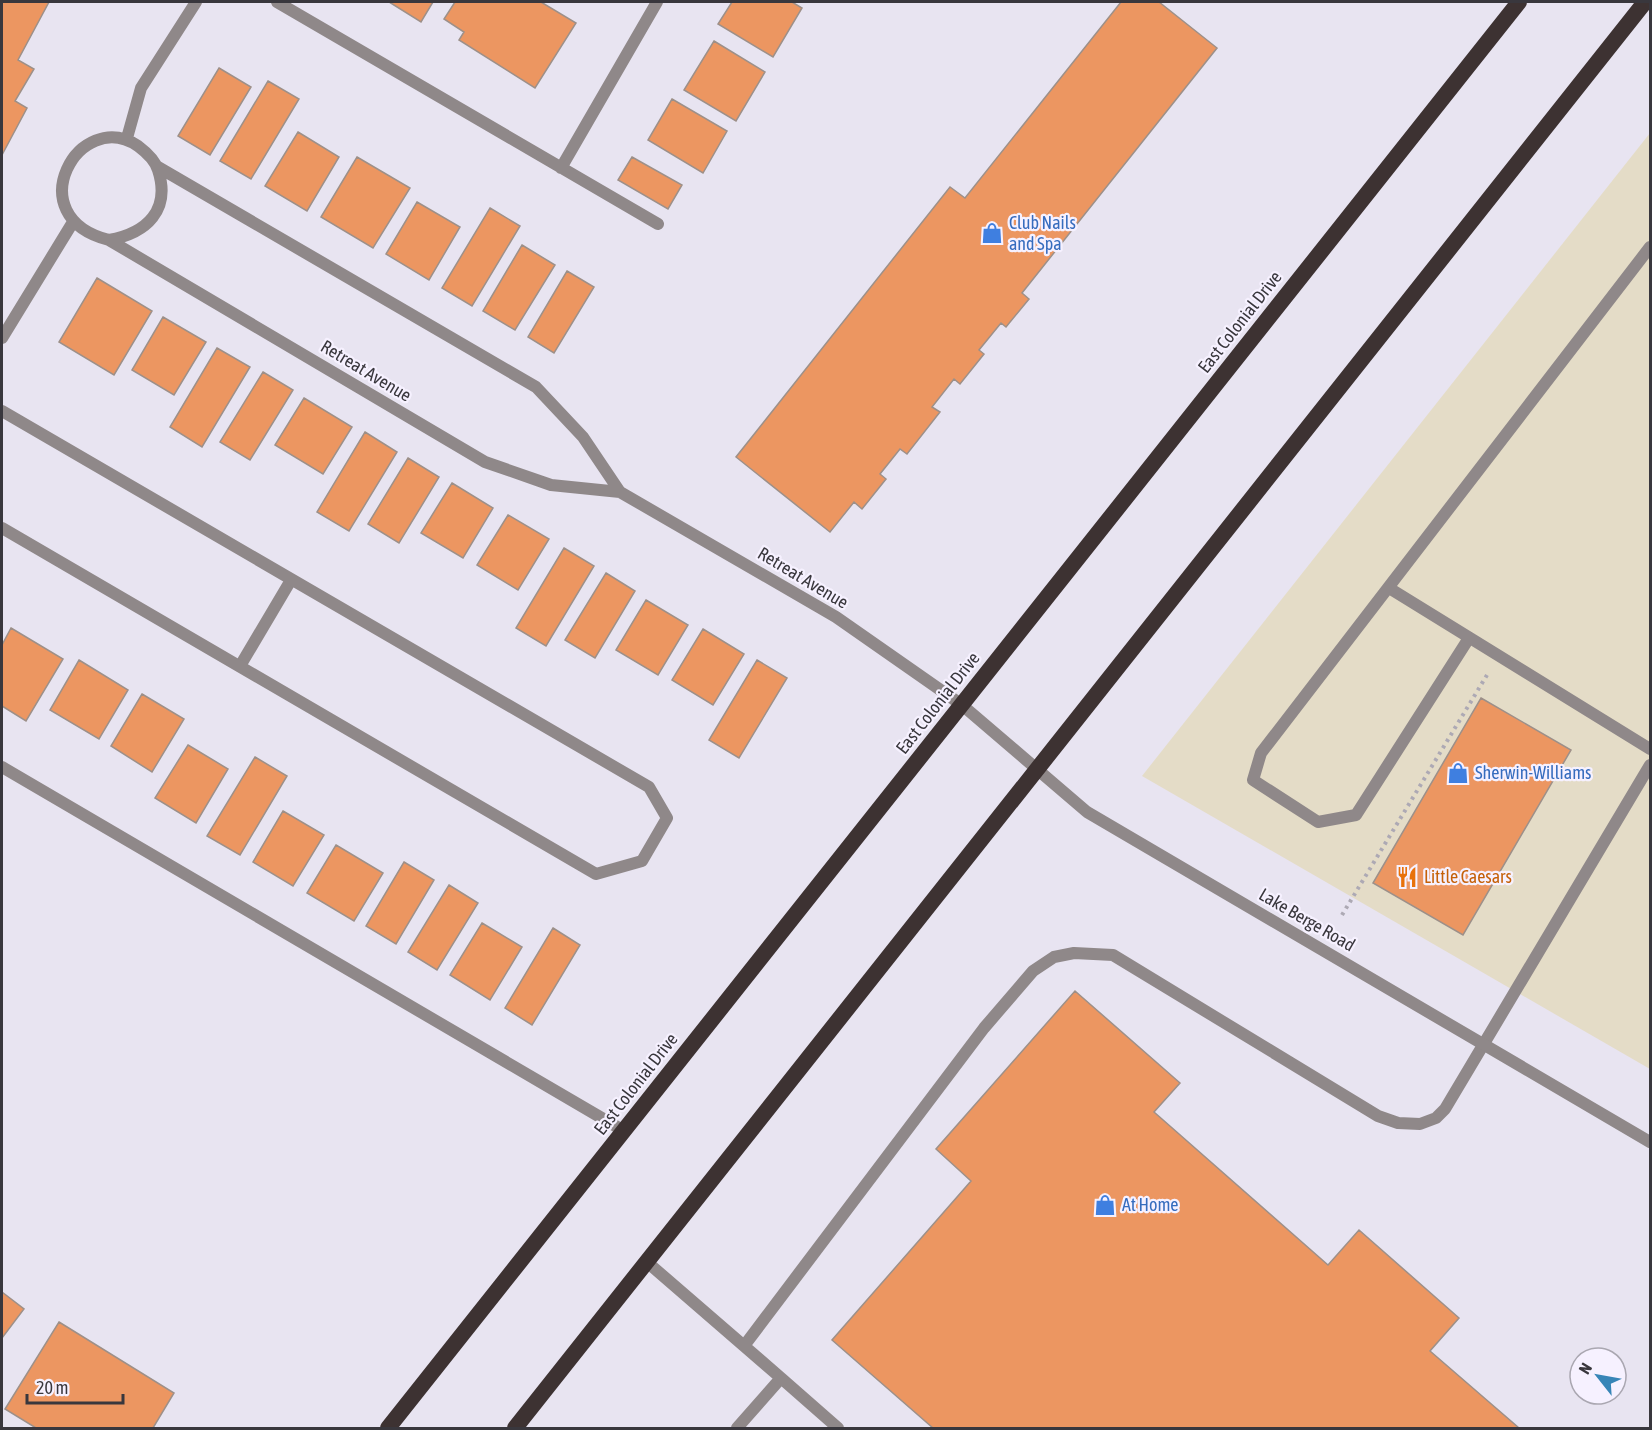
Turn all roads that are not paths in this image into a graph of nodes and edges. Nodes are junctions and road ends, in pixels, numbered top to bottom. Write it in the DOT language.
graph roads {
  1 [pos="196,2"];
  2 [pos="277,2"];
  3 [pos="657,2"];
  4 [pos="1519,2"];
  5 [pos="1645,2"];
  6 [pos="127,138"];
  7 [pos="158,167"];
  8 [pos="561,168"];
  9 [pos="73,222"];
  10 [pos="658,224"];
  11 [pos="109,240"];
  12 [pos="1650,247"];
  13 [pos="2,338"];
  14 [pos="2,411"];
  15 [pos="620,492"];
  16 [pos="2,528"];
  17 [pos="291,580"];
  18 [pos="1389,588"];
  19 [pos="1469,638"];
  20 [pos="240,666"];
  21 [pos="962,705"];
  22 [pos="1650,750"];
  23 [pos="1650,765"];
  24 [pos="2,767"];
  25 [pos="1036,769"];
  26 [pos="1483,1045"];
  27 [pos="624,1131"];
  28 [pos="1650,1142"];
  29 [pos="647,1262"];
  30 [pos="744,1346"];
  31 [pos="781,1378"];
  32 [pos="388,1428"];
  33 [pos="515,1428"];
  34 [pos="737,1428"];
  35 [pos="838,1428"];
  1 -- 6 [label="street"];
  2 -- 8 [label="street"];
  3 -- 8 [label="street"];
  4 -- 21 [label="highway, East Colonial Drive"];
  5 -- 25 [label="highway"];
  6 -- 7 [label="street"];
  6 -- 9 [label="street"];
  7 -- 11 [label="street"];
  7 -- 15 [label="street, Retreat Avenue"];
  8 -- 10 [label="street"];
  9 -- 11 [label="street"];
  9 -- 13 [label="street"];
  11 -- 15 [label="street, Retreat Avenue"];
  12 -- 18 [label="street"];
  14 -- 17 [label="street"];
  15 -- 21 [label="street, Retreat Avenue"];
  16 -- 20 [label="street"];
  17 -- 20 [label="street"];
  17 -- 20 [label="street"];
  18 -- 19 [label="street"];
  18 -- 19 [label="street"];
  19 -- 22 [label="street"];
  21 -- 25 [label="street, Lake Berge Road"];
  21 -- 27 [label="highway, East Colonial Drive"];
  23 -- 26 [label="street"];
  24 -- 27 [label="street"];
  25 -- 26 [label="street, Lake Berge Road"];
  25 -- 29 [label="highway"];
  26 -- 28 [label="street, Lake Berge Road"];
  26 -- 30 [label="street"];
  27 -- 32 [label="highway, East Colonial Drive"];
  29 -- 30 [label="street"];
  29 -- 33 [label="highway"];
  30 -- 31 [label="street"];
  31 -- 34 [label="street"];
  31 -- 35 [label="street"];
}
